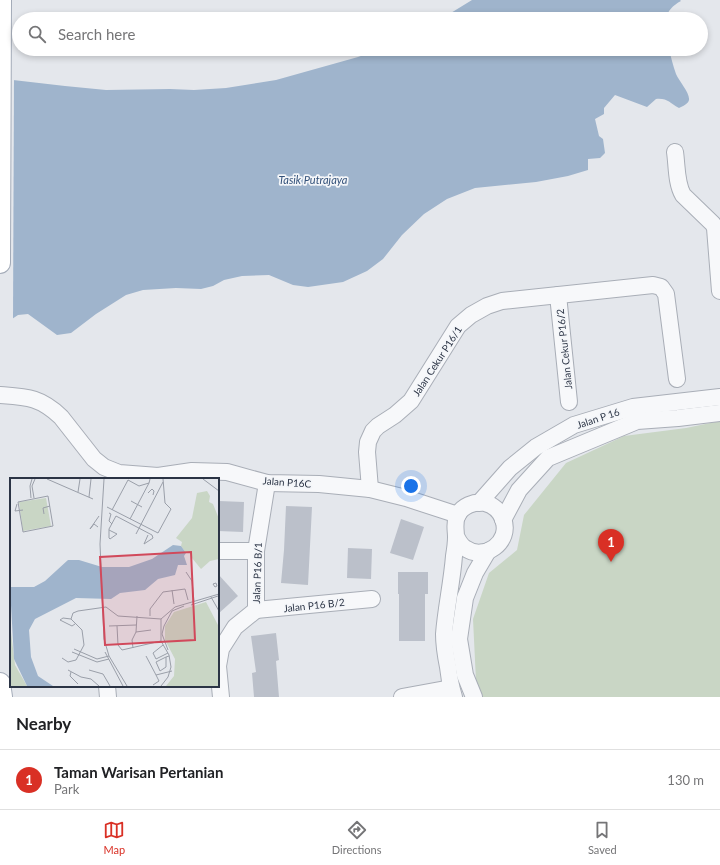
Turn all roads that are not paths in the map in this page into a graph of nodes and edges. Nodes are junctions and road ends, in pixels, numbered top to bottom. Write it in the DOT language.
graph roads {
  1 [pos="1,0"];
  2 [pos="675,152"];
  3 [pos="0,262"];
  4 [pos="720,291"];
  5 [pos="558,295"];
  6 [pos="676,379"];
  7 [pos="0,395"];
  8 [pos="720,397"];
  9 [pos="569,402"];
  10 [pos="720,413"];
  11 [pos="268,483"];
  12 [pos="370,489"];
  13 [pos="479,503"];
  14 [pos="458,515"];
  15 [pos="503,520"];
  16 [pos="456,536"];
  17 [pos="219,551"];
  18 [pos="488,551"];
  19 [pos="256,552"];
  20 [pos="372,599"];
  21 [pos="256,610"];
  22 [pos="219,661"];
  23 [pos="219,674"];
  24 [pos="0,683"];
  25 [pos="107,687"];
  26 [pos="452,692"];
  27 [pos="2,697"];
  28 [pos="108,697"];
  29 [pos="222,697"];
  30 [pos="402,697"];
  31 [pos="474,697"];
  1 -- 3 [label="main road"];
  2 -- 4 [label="street"];
  5 -- 6 [label="street, Jalan Cekur P16/1"];
  5 -- 9 [label="street, Jalan Cekur P16/2"];
  5 -- 12 [label="street, Jalan Cekur P16/1"];
  7 -- 11 [label="street, Jalan P16C"];
  8 -- 13 [label="street, Jalan P 16"];
  10 -- 15 [label="street, Jalan P 16"];
  11 -- 12 [label="street, Jalan P16C"];
  11 -- 19 [label="street, Jalan P16 B/1"];
  12 -- 14 [label="street, Jalan P16C"];
  13 -- 14 [label="street, Jalan P 16"];
  13 -- 15 [label="street"];
  14 -- 16 [label="street"];
  15 -- 18 [label="street, Jalan P 16"];
  16 -- 18 [label="street"];
  16 -- 26 [label="street"];
  17 -- 19 [label="street"];
  18 -- 31 [label="street, Jalan P 16"];
  19 -- 21 [label="street, Jalan P16 B/1"];
  20 -- 21 [label="street, Jalan P16 B/2"];
  21 -- 22 [label="street, Jalan P16 B/1"];
  23 -- 29 [label="street, Jalan P16 B/1"];
  24 -- 27 [label="main road"];
  25 -- 28 [label="street"];
  26 -- 30 [label="street"];
}
